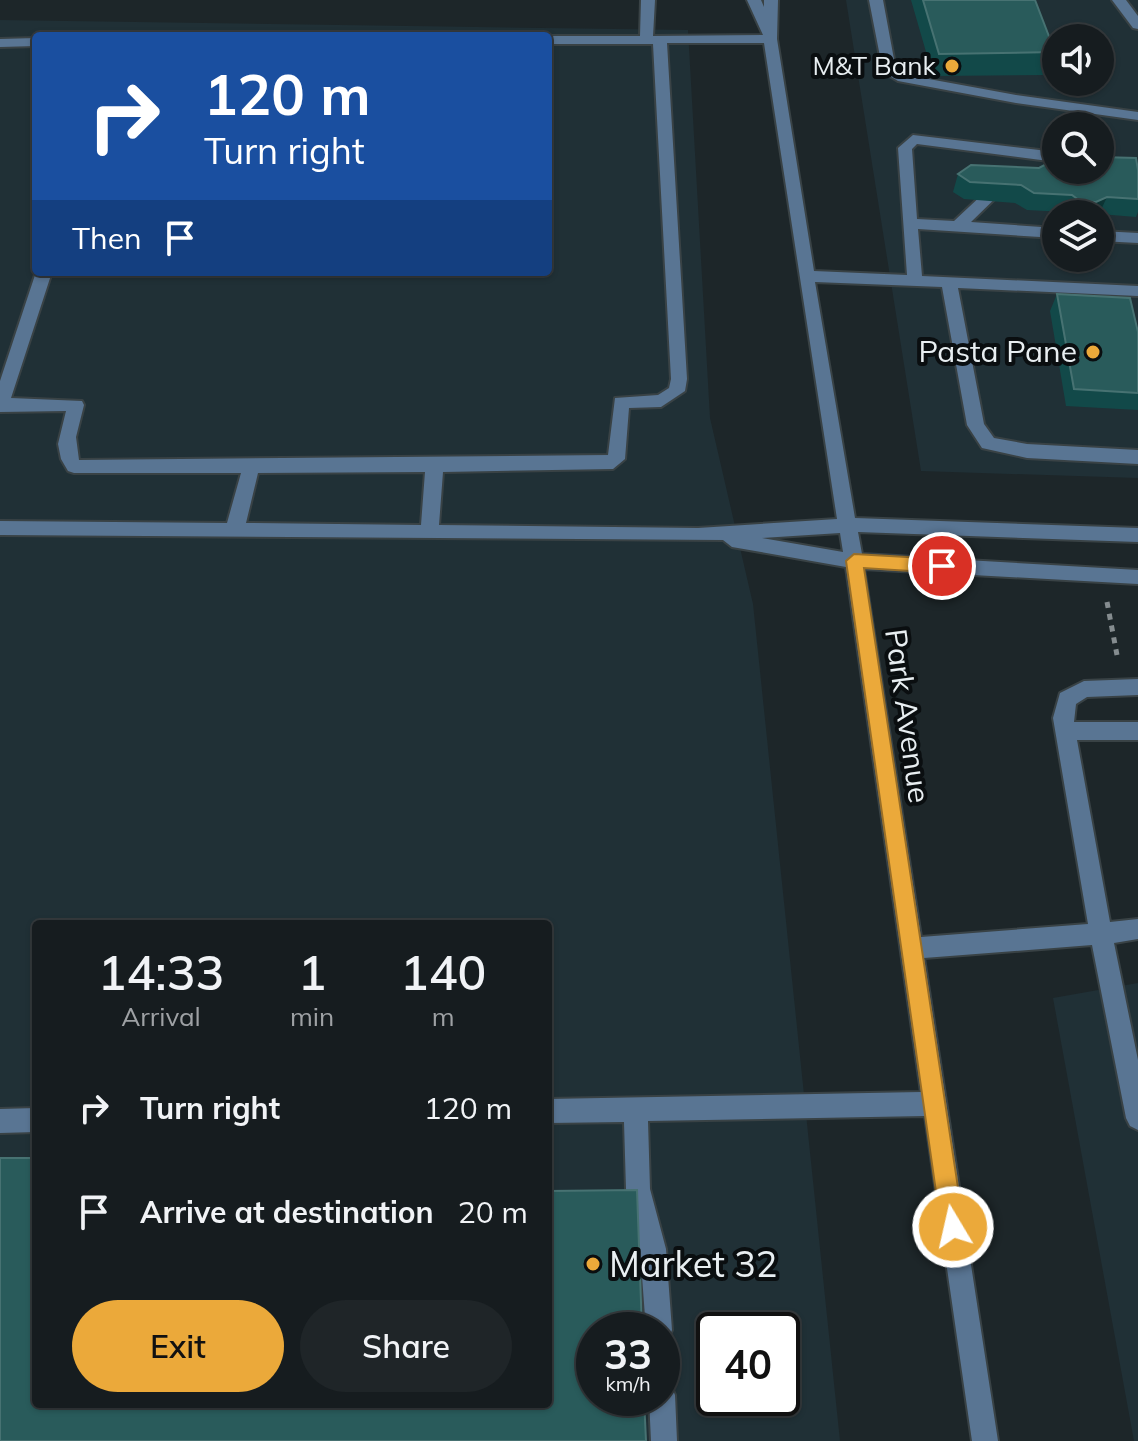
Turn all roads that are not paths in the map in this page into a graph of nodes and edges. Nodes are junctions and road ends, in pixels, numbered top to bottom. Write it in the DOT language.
graph roads {
  1 [pos="648,0"];
  2 [pos="754,0"];
  3 [pos="771,0"];
  4 [pos="876,0"];
  5 [pos="1119,0"];
  6 [pos="1138,25"];
  7 [pos="769,34"];
  8 [pos="552,40"];
  9 [pos="653,40"];
  10 [pos="32,42"];
  11 [pos="0,43"];
  12 [pos="1138,116"];
  13 [pos="1035,154"];
  14 [pos="1042,155"];
  15 [pos="910,223"];
  16 [pos="958,226"];
  17 [pos="1042,232"];
  18 [pos="1114,237"];
  19 [pos="1138,238"];
  20 [pos="43,276"];
  21 [pos="807,276"];
  22 [pos="915,281"];
  23 [pos="949,283"];
  24 [pos="1138,291"];
  25 [pos="0,405"];
  26 [pos="1138,457"];
  27 [pos="251,467"];
  28 [pos="434,467"];
  29 [pos="847,525"];
  30 [pos="0,528"];
  31 [pos="235,529"];
  32 [pos="430,532"];
  33 [pos="698,535"];
  34 [pos="1138,535"];
  35 [pos="854,561"];
  36 [pos="1138,577"];
  37 [pos="1138,687"];
  38 [pos="1065,731"];
  39 [pos="1138,731"];
  40 [pos="1138,929"];
  41 [pos="1101,934"];
  42 [pos="911,948"];
  43 [pos="1130,1051"];
  44 [pos="934,1104"];
  45 [pos="636,1109"];
  46 [pos="552,1111"];
  47 [pos="1138,1118"];
  48 [pos="32,1120"];
  49 [pos="0,1121"];
  50 [pos="658,1312"];
  51 [pos="663,1416"];
  52 [pos="664,1441"];
  53 [pos="985,1441"];
  1 -- 9 [label="street"];
  2 -- 7 [label="street"];
  3 -- 7 [label="street, Park Avenue"];
  4 -- 12 [label="street"];
  5 -- 6 [label="street"];
  7 -- 9 [label="street"];
  7 -- 21 [label="street, Park Avenue"];
  8 -- 9 [label="street"];
  9 -- 28 [label="street"];
  10 -- 11 [label="street"];
  13 -- 14 [label="street"];
  13 -- 15 [label="street"];
  13 -- 16 [label="street"];
  15 -- 16 [label="street"];
  15 -- 22 [label="street"];
  16 -- 17 [label="street"];
  18 -- 19 [label="street"];
  20 -- 25 [label="street"];
  21 -- 22 [label="street"];
  21 -- 29 [label="street, Park Avenue"];
  22 -- 23 [label="street"];
  23 -- 24 [label="street"];
  23 -- 26 [label="street"];
  25 -- 27 [label="street"];
  27 -- 28 [label="street"];
  27 -- 31 [label="street"];
  28 -- 32 [label="street"];
  29 -- 33 [label="street"];
  29 -- 34 [label="street"];
  29 -- 35 [label="street, Park Avenue"];
  30 -- 31 [label="street"];
  31 -- 32 [label="street"];
  32 -- 33 [label="street"];
  33 -- 35 [label="street"];
  35 -- 36 [label="street"];
  35 -- 42 [label="street, Park Avenue"];
  37 -- 38 [label="street"];
  38 -- 39 [label="street"];
  38 -- 41 [label="street"];
  40 -- 41 [label="street"];
  41 -- 42 [label="street"];
  41 -- 43 [label="street"];
  42 -- 44 [label="street, Park Avenue"];
  43 -- 47 [label="street"];
  44 -- 45 [label="street"];
  44 -- 53 [label="street, Park Avenue"];
  45 -- 46 [label="street"];
  45 -- 50 [label="street"];
  48 -- 49 [label="street"];
  51 -- 52 [label="street"];
}
